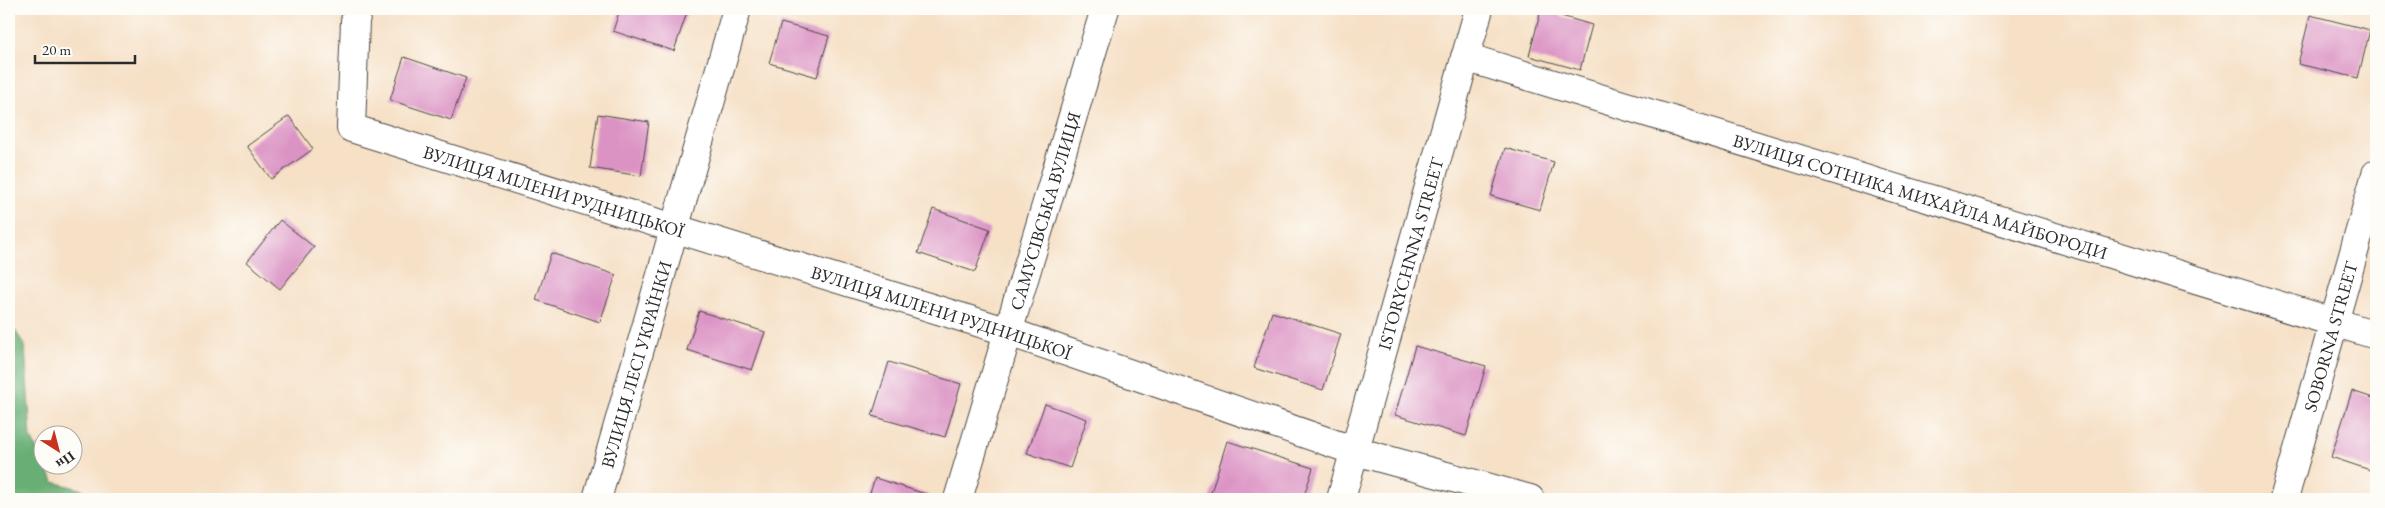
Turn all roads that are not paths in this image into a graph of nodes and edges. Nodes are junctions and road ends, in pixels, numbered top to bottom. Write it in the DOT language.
graph roads {
  1 [pos="358,9"];
  2 [pos="737,9"];
  3 [pos="1105,9"];
  4 [pos="1479,9"];
  5 [pos="1465,56"];
  6 [pos="2376,174"];
  7 [pos="674,228"];
  8 [pos="2334,322"];
  9 [pos="1009,332"];
  10 [pos="2376,335"];
  11 [pos="1355,451"];
  12 [pos="596,499"];
  13 [pos="958,499"];
  14 [pos="1341,499"];
  15 [pos="1530,499"];
  16 [pos="2284,499"];
  1 -- 7 [label="street, ВУЛИЦЯ МІЛЕНИ РУДНИЦЬКОЇ"];
  2 -- 7 [label="street, ВУЛИЦЯ ЛЕСІ УКРАЇНКИ"];
  3 -- 9 [label="street, САМУСІВСЬКА ВУЛИЦЯ"];
  4 -- 5 [label="street, ISTORYCHNNA STREET"];
  5 -- 8 [label="street, ВУЛИЦЯ СОТНИКА МИХАЙЛА МАЙБОРОДИ"];
  5 -- 11 [label="street, ISTORYCHNNA STREET"];
  6 -- 8 [label="street, SOBORNA STREET"];
  7 -- 9 [label="street, ВУЛИЦЯ МІЛЕНИ РУДНИЦЬКОЇ"];
  7 -- 12 [label="street, ВУЛИЦЯ ЛЕСІ УКРАЇНКИ"];
  8 -- 10 [label="street, ВУЛИЦЯ СОТНИКА МИХАЙЛА МАЙБОРОДИ"];
  8 -- 16 [label="street, SOBORNA STREET"];
  9 -- 11 [label="street, ВУЛИЦЯ МІЛЕНИ РУДНИЦЬКОЇ"];
  9 -- 13 [label="street, САМУСІВСЬКА ВУЛИЦЯ"];
  11 -- 14 [label="street, ISTORYCHNNA STREET"];
  11 -- 15 [label="street, ВУЛИЦЯ МІЛЕНИ РУДНИЦЬКОЇ"];
}
